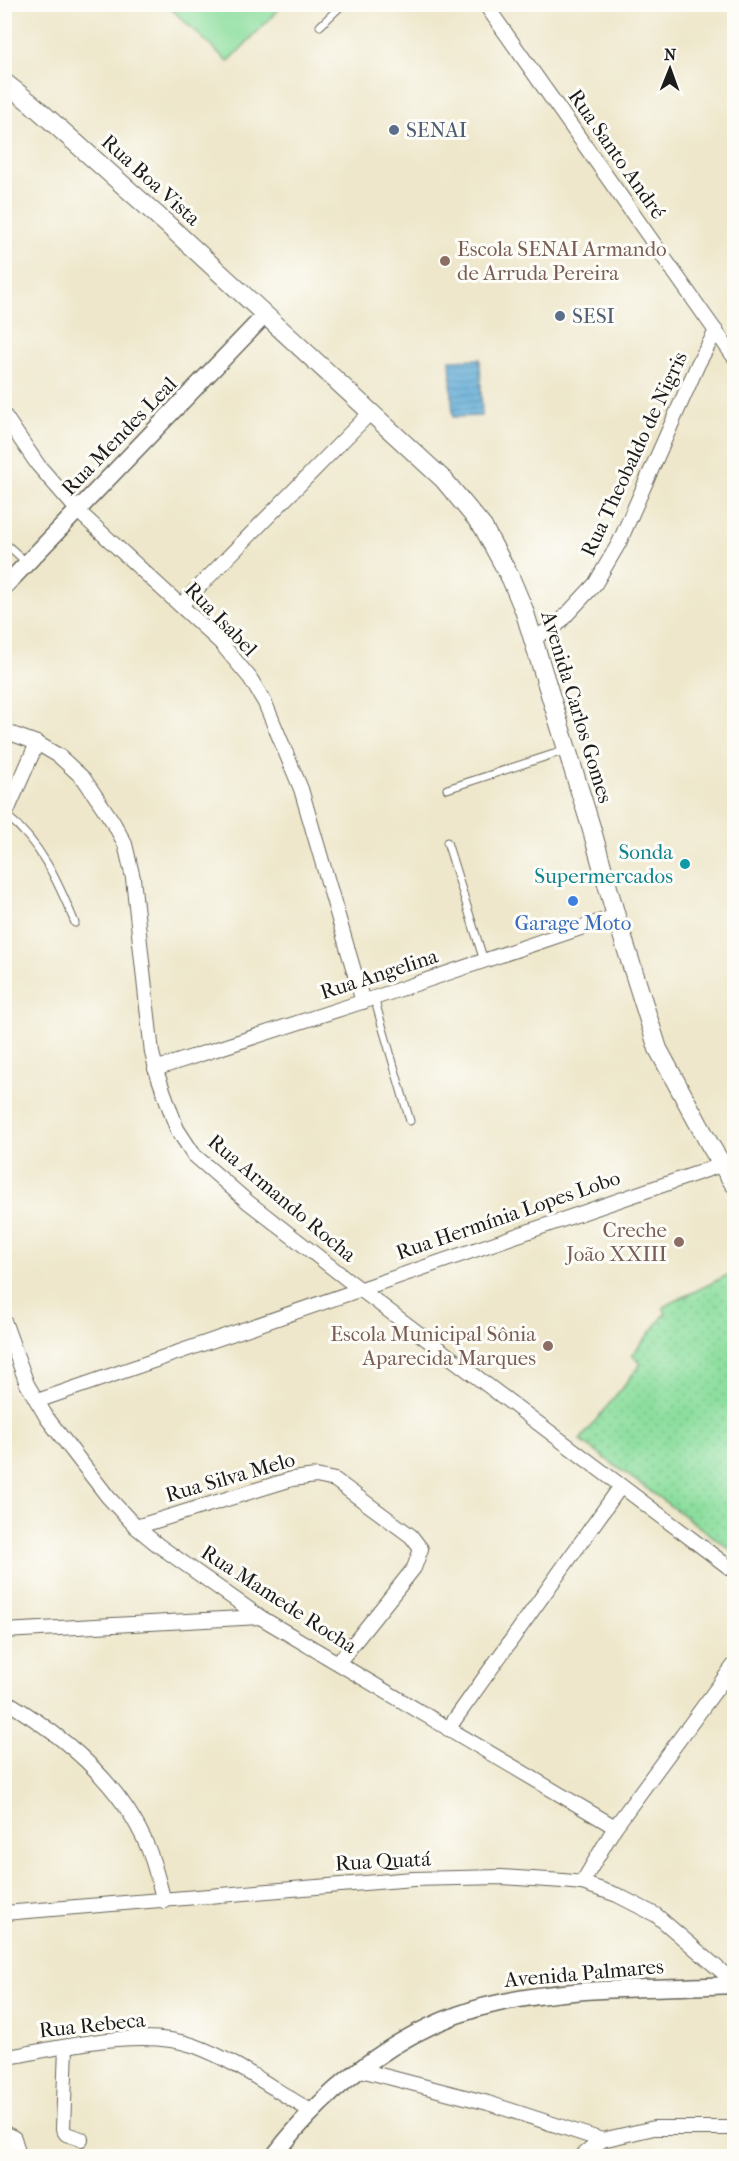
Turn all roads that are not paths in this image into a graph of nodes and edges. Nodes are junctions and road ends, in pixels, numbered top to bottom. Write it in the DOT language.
graph roads {
  1 [pos="342,4"];
  2 [pos="485,4"];
  3 [pos="320,26"];
  4 [pos="4,82"];
  5 [pos="265,315"];
  6 [pos="716,331"];
  7 [pos="735,357"];
  8 [pos="370,414"];
  9 [pos="4,415"];
  10 [pos="79,512"];
  11 [pos="4,542"];
  12 [pos="27,564"];
  13 [pos="4,588"];
  14 [pos="181,605"];
  15 [pos="532,639"];
  16 [pos="4,731"];
  17 [pos="37,743"];
  18 [pos="567,750"];
  19 [pos="447,789"];
  20 [pos="5,817"];
  21 [pos="447,842"];
  22 [pos="616,916"];
  23 [pos="75,923"];
  24 [pos="484,961"];
  25 [pos="368,1000"];
  26 [pos="155,1069"];
  27 [pos="410,1120"];
  28 [pos="722,1165"];
  29 [pos="735,1184"];
  30 [pos="360,1289"];
  31 [pos="5,1329"];
  32 [pos="37,1401"];
  33 [pos="621,1486"];
  34 [pos="136,1527"];
  35 [pos="735,1571"];
  36 [pos="260,1617"];
  37 [pos="4,1631"];
  38 [pos="338,1663"];
  39 [pos="735,1665"];
  40 [pos="4,1700"];
  41 [pos="448,1729"];
  42 [pos="615,1827"];
  43 [pos="582,1883"];
  44 [pos="164,1901"];
  45 [pos="4,1913"];
  46 [pos="735,1983"];
  47 [pos="66,2047"];
  48 [pos="4,2058"];
  49 [pos="361,2070"];
  50 [pos="311,2111"];
  51 [pos="735,2128"];
  52 [pos="4,2133"];
  53 [pos="81,2139"];
  54 [pos="602,2140"];
  55 [pos="15,2157"];
  56 [pos="274,2157"];
  57 [pos="582,2157"];
  1 -- 3 [label="lane"];
  2 -- 6 [label="street, Rua Santo André"];
  4 -- 5 [label="main road, Rua Boa Vista"];
  5 -- 8 [label="main road, Avenida Carlos Gomes"];
  5 -- 10 [label="street, Rua Mendes Leal"];
  6 -- 7 [label="street, Rua Santo André"];
  6 -- 15 [label="street, Rua Theobaldo de Nigris"];
  8 -- 14 [label="street"];
  8 -- 15 [label="main road, Avenida Carlos Gomes"];
  9 -- 10 [label="street, Rua Isabel"];
  10 -- 12 [label="street, Rua Mendes Leal"];
  10 -- 14 [label="street, Rua Isabel"];
  11 -- 12 [label="lane"];
  12 -- 13 [label="street, Rua Mendes Leal"];
  14 -- 25 [label="street, Rua Isabel"];
  15 -- 18 [label="main road, Avenida Carlos Gomes"];
  16 -- 17 [label="street, Rua Armando Rocha"];
  17 -- 20 [label="street"];
  17 -- 26 [label="street, Rua Armando Rocha"];
  18 -- 19 [label="lane"];
  18 -- 22 [label="main road, Avenida Carlos Gomes"];
  20 -- 23 [label="lane"];
  21 -- 24 [label="lane"];
  22 -- 24 [label="street, Rua Angelina"];
  22 -- 28 [label="main road, Avenida Carlos Gomes"];
  24 -- 25 [label="street, Rua Angelina"];
  25 -- 26 [label="street, Rua Angelina"];
  25 -- 27 [label="lane"];
  26 -- 30 [label="street, Rua Armando Rocha"];
  28 -- 29 [label="main road, Avenida Carlos Gomes"];
  28 -- 30 [label="street, Rua Hermínia Lopes Lobo"];
  30 -- 32 [label="street, Rua Hermínia Lopes Lobo"];
  30 -- 33 [label="street, Rua Armando Rocha"];
  31 -- 32 [label="street, Rua Mamede Rocha"];
  32 -- 34 [label="street, Rua Mamede Rocha"];
  33 -- 35 [label="street, Rua Armando Rocha"];
  33 -- 41 [label="street"];
  34 -- 36 [label="street, Rua Mamede Rocha"];
  34 -- 38 [label="street, Rua Silva Melo"];
  36 -- 37 [label="street"];
  36 -- 38 [label="street, Rua Mamede Rocha"];
  38 -- 41 [label="street, Rua Mamede Rocha"];
  39 -- 42 [label="street"];
  40 -- 44 [label="street"];
  41 -- 42 [label="street, Rua Mamede Rocha"];
  42 -- 43 [label="street"];
  43 -- 44 [label="street, Rua Quatá"];
  43 -- 46 [label="street, Rua Quatá"];
  44 -- 45 [label="street, Rua Quatá"];
  46 -- 49 [label="street, Avenida Palmares"];
  47 -- 48 [label="street, Rua Rebeca"];
  47 -- 50 [label="street, Rua Rebeca"];
  47 -- 53 [label="street"];
  49 -- 50 [label="street, Avenida Palmares"];
  49 -- 54 [label="street"];
  50 -- 56 [label="street, Avenida Palmares"];
  51 -- 54 [label="street"];
  52 -- 55 [label="street"];
  54 -- 57 [label="street"];
}
